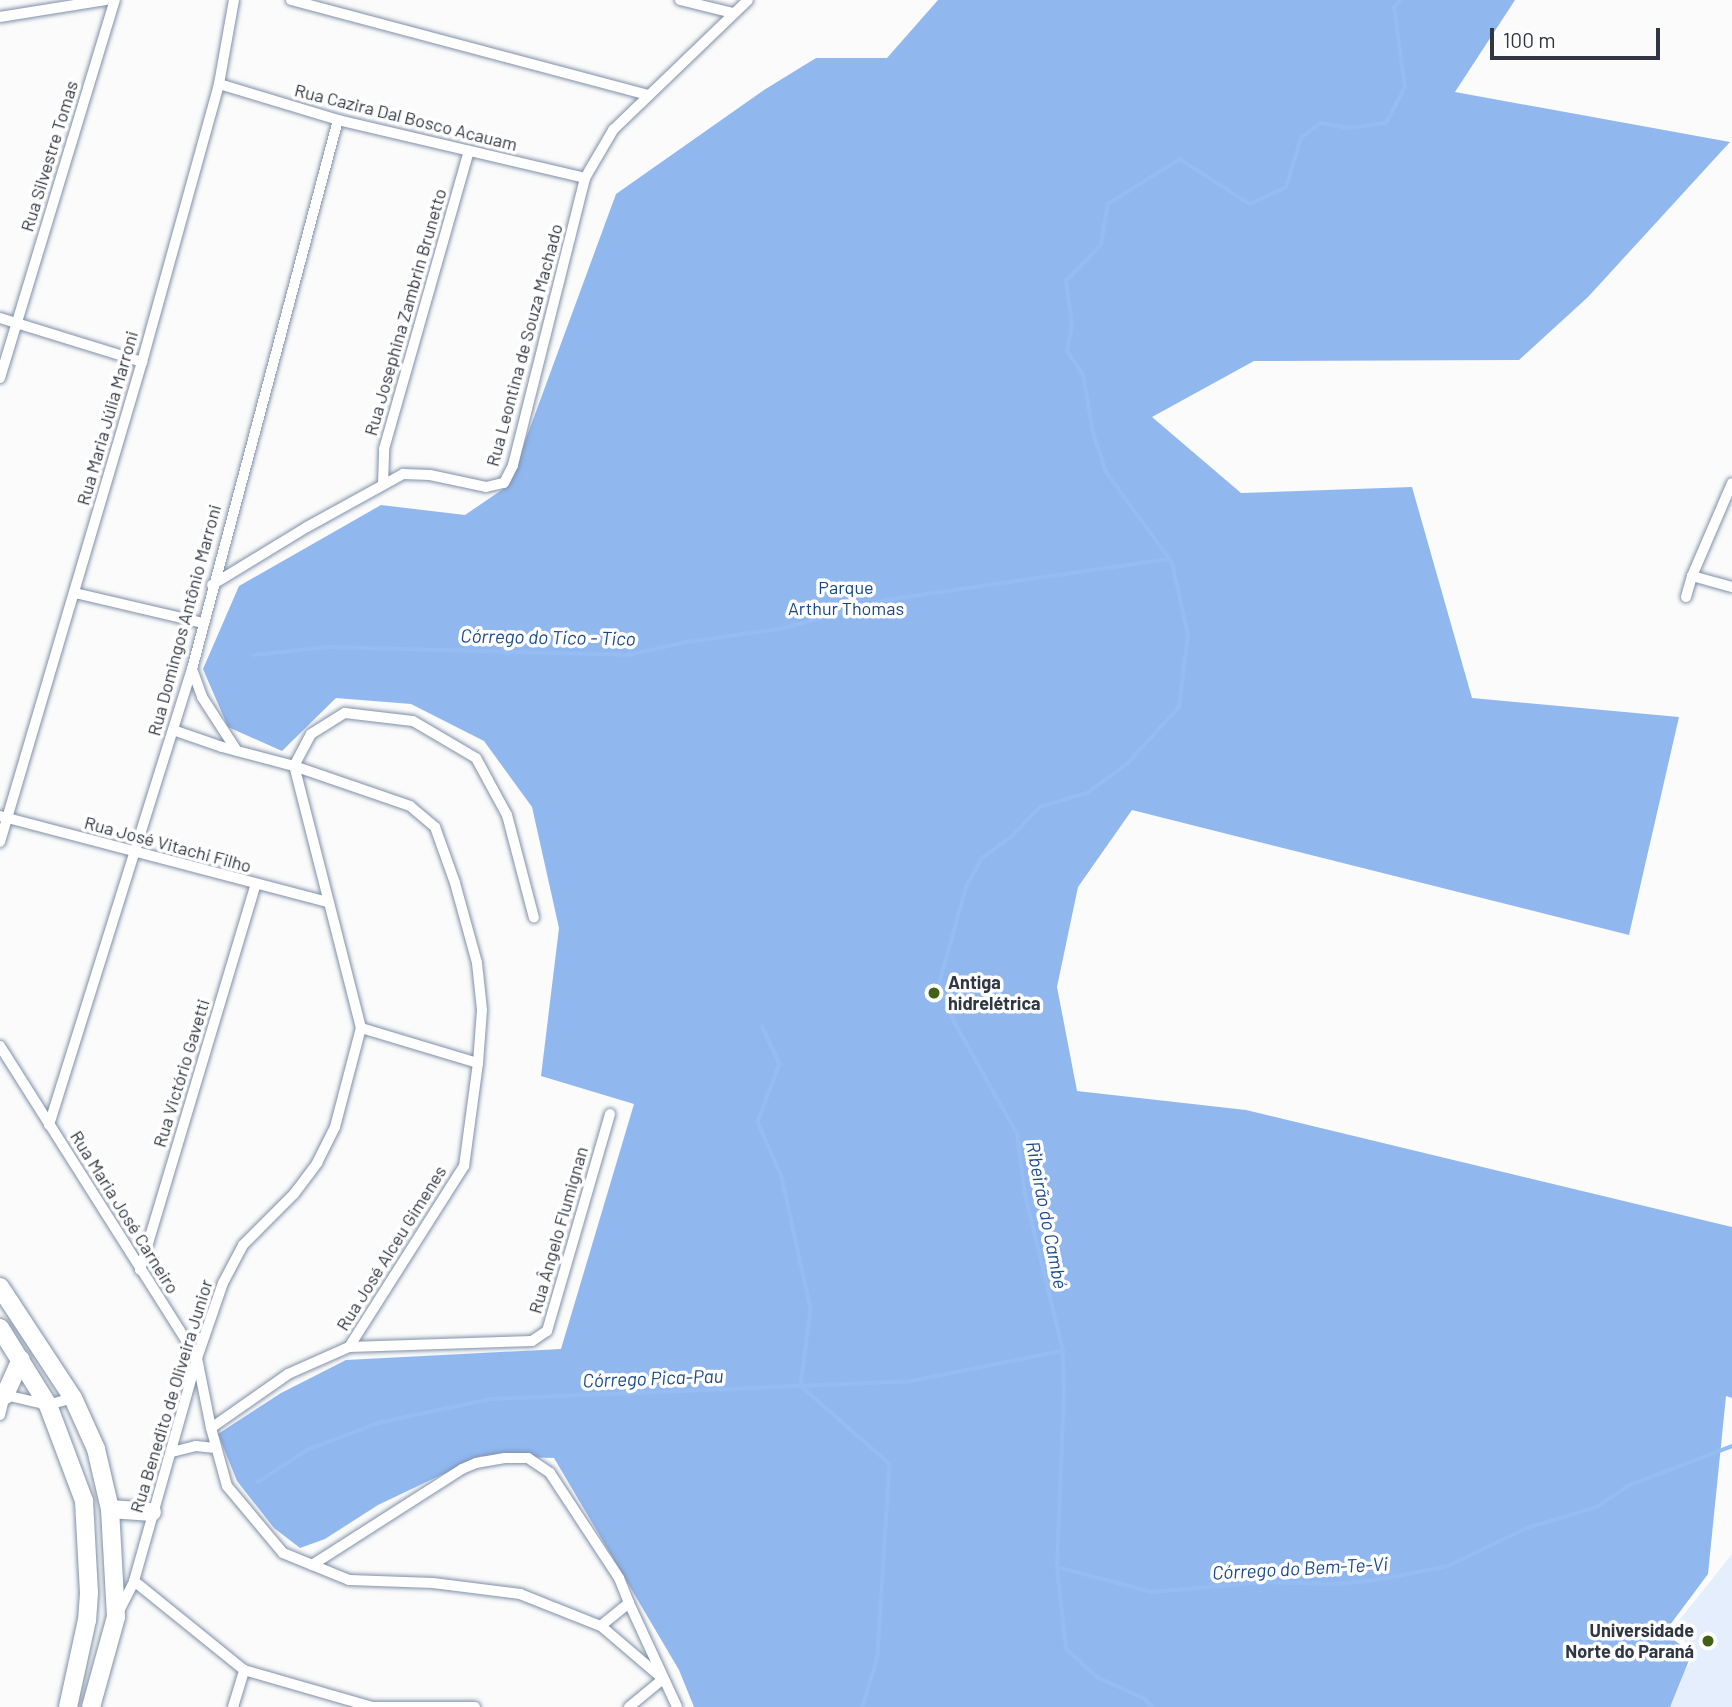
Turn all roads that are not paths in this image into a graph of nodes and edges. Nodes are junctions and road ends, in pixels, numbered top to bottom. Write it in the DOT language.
graph roads {
  1 [pos="106,0"];
  2 [pos="115,0"];
  3 [pos="234,0"];
  4 [pos="291,0"];
  5 [pos="680,0"];
  6 [pos="748,0"];
  7 [pos="733,13"];
  8 [pos="0,17"];
  9 [pos="219,84"];
  10 [pos="649,94"];
  11 [pos="338,120"];
  12 [pos="469,151"];
  13 [pos="586,178"];
  14 [pos="0,318"];
  15 [pos="16,323"];
  16 [pos="142,362"];
  17 [pos="0,378"];
  18 [pos="1732,483"];
  19 [pos="383,484"];
  20 [pos="1692,576"];
  21 [pos="212,585"];
  22 [pos="1732,587"];
  23 [pos="75,593"];
  24 [pos="1686,597"];
  25 [pos="203,623"];
  26 [pos="192,669"];
  27 [pos="173,730"];
  28 [pos="237,751"];
  29 [pos="294,766"];
  30 [pos="4,817"];
  31 [pos="0,842"];
  32 [pos="134,852"];
  33 [pos="255,886"];
  34 [pos="328,902"];
  35 [pos="534,918"];
  36 [pos="361,1028"];
  37 [pos="0,1046"];
  38 [pos="478,1063"];
  39 [pos="610,1114"];
  40 [pos="49,1125"];
  41 [pos="141,1270"];
  42 [pos="0,1287"];
  43 [pos="0,1328"];
  44 [pos="349,1347"];
  45 [pos="197,1357"];
  46 [pos="21,1359"];
  47 [pos="3,1395"];
  48 [pos="73,1398"];
  49 [pos="48,1405"];
  50 [pos="0,1415"];
  51 [pos="211,1428"];
  52 [pos="215,1448"];
  53 [pos="172,1452"];
  54 [pos="110,1509"];
  55 [pos="152,1512"];
  56 [pos="312,1565"];
  57 [pos="134,1581"];
  58 [pos="629,1603"];
  59 [pos="116,1617"];
  60 [pos="601,1626"];
  61 [pos="244,1670"];
  62 [pos="663,1679"];
  63 [pos="68,1707"];
  64 [pos="91,1707"];
  65 [pos="233,1707"];
  66 [pos="372,1707"];
  67 [pos="475,1707"];
  68 [pos="629,1707"];
  69 [pos="677,1707"];
  1 -- 8 [label="street"];
  2 -- 15 [label="street, Rua Silvestre Tomas"];
  3 -- 9 [label="street, Rua Maria Júlia Marroni"];
  4 -- 10 [label="street"];
  5 -- 7 [label="street"];
  6 -- 7 [label="street, Rua Leontina de Souza Machado"];
  7 -- 10 [label="street, Rua Leontina de Souza Machado"];
  9 -- 11 [label="street, Rua Cazira Dal Bosco Acauam"];
  9 -- 16 [label="street, Rua Maria Júlia Marroni"];
  10 -- 13 [label="street, Rua Leontina de Souza Machado"];
  11 -- 12 [label="street, Rua Cazira Dal Bosco Acauam"];
  11 -- 21 [label="street, Rua Domingos Antônio Marroni"];
  12 -- 13 [label="street, Rua Cazira Dal Bosco Acauam"];
  12 -- 19 [label="street, Rua Josephina Zambrin Brunetto"];
  13 -- 19 [label="street, Rua Leontina de Souza Machado"];
  14 -- 15 [label="street"];
  15 -- 16 [label="street"];
  15 -- 17 [label="street, Rua Silvestre Tomas"];
  16 -- 23 [label="street, Rua Maria Júlia Marroni"];
  18 -- 20 [label="street"];
  19 -- 21 [label="street, Rua Leontina de Souza Machado"];
  20 -- 22 [label="street"];
  20 -- 24 [label="street"];
  21 -- 25 [label="street, Rua Domingos Antônio Marroni"];
  23 -- 25 [label="street"];
  23 -- 30 [label="street, Rua Maria Júlia Marroni"];
  25 -- 26 [label="street, Rua Domingos Antônio Marroni"];
  26 -- 27 [label="street, Rua Domingos Antônio Marroni"];
  26 -- 28 [label="street"];
  27 -- 28 [label="street, Rua José Alceu Gimenes"];
  27 -- 32 [label="street, Rua Domingos Antônio Marroni"];
  28 -- 29 [label="street, Rua José Alceu Gimenes"];
  29 -- 34 [label="street, Rua Benedito de Oliveira Junior"];
  29 -- 35 [label="street"];
  29 -- 38 [label="street, Rua José Alceu Gimenes"];
  30 -- 31 [label="street, Rua Maria Júlia Marroni"];
  30 -- 32 [label="street, Rua José Vitachi Filho"];
  32 -- 33 [label="street, Rua José Vitachi Filho"];
  32 -- 40 [label="street, Rua Domingos Antônio Marroni"];
  33 -- 34 [label="street, Rua José Vitachi Filho"];
  33 -- 41 [label="street, Rua Victório Gavetti"];
  34 -- 36 [label="street, Rua Benedito de Oliveira Junior"];
  36 -- 38 [label="street"];
  36 -- 45 [label="street, Rua Benedito de Oliveira Junior"];
  37 -- 40 [label="street, Rua Maria José Carneiro"];
  38 -- 44 [label="street, Rua José Alceu Gimenes"];
  39 -- 44 [label="street, Rua Ângelo Flumignan"];
  40 -- 41 [label="street, Rua Maria José Carneiro"];
  41 -- 45 [label="street, Rua Maria José Carneiro"];
  42 -- 48 [label="main road"];
  43 -- 46 [label="main road"];
  44 -- 51 [label="street, Rua Ângelo Flumignan"];
  45 -- 51 [label="street, Rua Maria José Carneiro"];
  45 -- 53 [label="street, Rua Benedito de Oliveira Junior"];
  46 -- 47 [label="main road"];
  46 -- 49 [label="main road"];
  47 -- 49 [label="street"];
  47 -- 50 [label="street"];
  48 -- 49 [label="street"];
  48 -- 54 [label="main road"];
  49 -- 63 [label="main road"];
  51 -- 52 [label="street, Rua Maria José Carneiro"];
  52 -- 53 [label="street"];
  52 -- 56 [label="street, Rua Maria José Carneiro"];
  53 -- 55 [label="street, Rua Benedito de Oliveira Junior"];
  54 -- 55 [label="main road"];
  54 -- 59 [label="main road"];
  55 -- 57 [label="street, Rua Benedito de Oliveira Junior"];
  56 -- 58 [label="street"];
  56 -- 60 [label="street, Rua Maria José Carneiro"];
  57 -- 59 [label="street, Rua Benedito de Oliveira Junior"];
  57 -- 61 [label="street"];
  58 -- 60 [label="street"];
  58 -- 62 [label="street"];
  59 -- 64 [label="main road"];
  60 -- 62 [label="street, Rua Maria José Carneiro"];
  61 -- 65 [label="street"];
  61 -- 66 [label="street"];
  62 -- 68 [label="street"];
  62 -- 69 [label="street"];
  66 -- 67 [label="street"];
}
